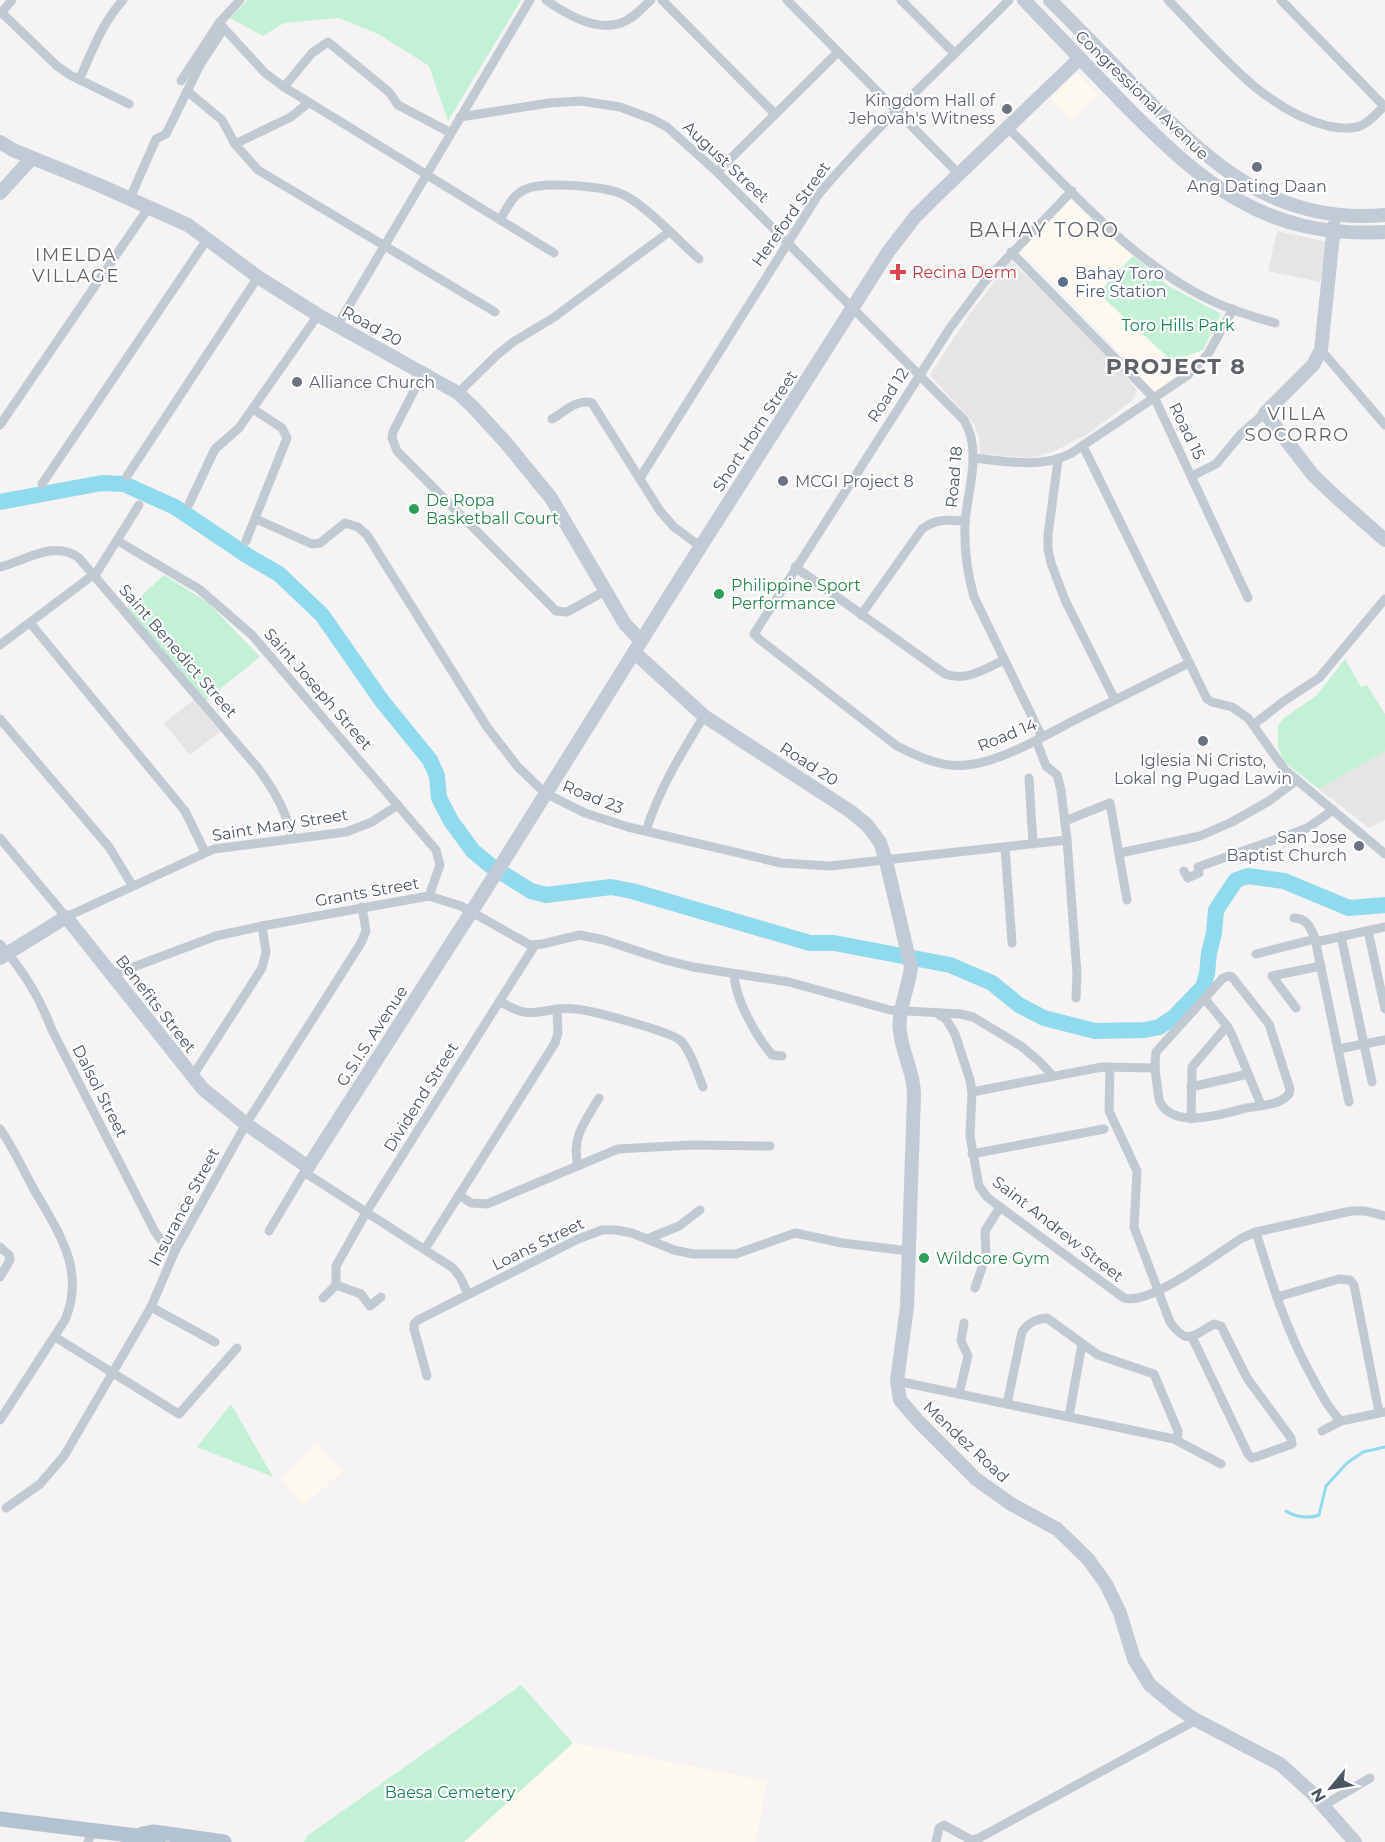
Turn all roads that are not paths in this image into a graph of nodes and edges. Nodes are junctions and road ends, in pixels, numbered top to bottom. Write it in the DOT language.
graph roads {
  1 [pos="12,0"];
  2 [pos="123,0"];
  3 [pos="240,0"];
  4 [pos="530,0"];
  5 [pos="546,0"];
  6 [pos="651,0"];
  7 [pos="662,0"];
  8 [pos="787,0"];
  9 [pos="901,0"];
  10 [pos="1008,0"];
  11 [pos="1024,0"];
  12 [pos="1050,0"];
  13 [pos="1168,0"];
  14 [pos="1281,0"];
  15 [pos="1,13"];
  16 [pos="222,26"];
  17 [pos="838,52"];
  18 [pos="954,53"];
  19 [pos="1080,58"];
  20 [pos="79,80"];
  21 [pos="181,81"];
  22 [pos="284,87"];
  23 [pos="187,92"];
  24 [pos="308,103"];
  25 [pos="129,104"];
  26 [pos="1384,106"];
  27 [pos="896,110"];
  28 [pos="775,114"];
  29 [pos="460,117"];
  30 [pos="1007,128"];
  31 [pos="452,131"];
  32 [pos="0,142"];
  33 [pos="236,144"];
  34 [pos="32,158"];
  35 [pos="717,172"];
  36 [pos="959,174"];
  37 [pos="427,175"];
  38 [pos="1072,191"];
  39 [pos="0,193"];
  40 [pos="130,198"];
  41 [pos="149,207"];
  42 [pos="1335,214"];
  43 [pos="1385,215"];
  44 [pos="500,220"];
  45 [pos="669,232"];
  46 [pos="1385,232"];
  47 [pos="1333,233"];
  48 [pos="208,238"];
  49 [pos="787,242"];
  50 [pos="385,245"];
  51 [pos="1011,252"];
  52 [pos="554,253"];
  53 [pos="699,259"];
  54 [pos="258,277"];
  55 [pos="854,308"];
  56 [pos="1233,309"];
  57 [pos="495,312"];
  58 [pos="318,315"];
  59 [pos="1275,323"];
  60 [pos="337,326"];
  61 [pos="1321,350"];
  62 [pos="423,373"];
  63 [pos="919,375"];
  64 [pos="458,393"];
  65 [pos="1155,399"];
  66 [pos="253,409"];
  67 [pos="1265,413"];
  68 [pos="552,419"];
  69 [pos="0,425"];
  70 [pos="1385,425"];
  71 [pos="1083,446"];
  72 [pos="973,458"];
  73 [pos="1058,460"];
  74 [pos="127,476"];
  75 [pos="1192,476"];
  76 [pos="640,478"];
  77 [pos="42,483"];
  78 [pos="189,504"];
  79 [pos="139,505"];
  80 [pos="256,519"];
  81 [pos="965,521"];
  82 [pos="1385,540"];
  83 [pos="118,541"];
  84 [pos="246,541"];
  85 [pos="701,547"];
  86 [pos="0,567"];
  87 [pos="795,567"];
  88 [pos="94,576"];
  89 [pos="605,591"];
  90 [pos="1248,598"];
  91 [pos="1385,598"];
  92 [pos="861,615"];
  93 [pos="31,624"];
  94 [pos="754,634"];
  95 [pos="0,645"];
  96 [pos="638,646"];
  97 [pos="1004,660"];
  98 [pos="1189,663"];
  99 [pos="1115,700"];
  100 [pos="704,716"];
  101 [pos="0,719"];
  102 [pos="1253,725"];
  103 [pos="1039,739"];
  104 [pos="1029,778"];
  105 [pos="1296,781"];
  106 [pos="545,793"];
  107 [pos="398,805"];
  108 [pos="1333,810"];
  109 [pos="1065,821"];
  110 [pos="646,831"];
  111 [pos="0,838"];
  112 [pos="292,838"];
  113 [pos="1067,840"];
  114 [pos="1034,844"];
  115 [pos="1005,847"];
  116 [pos="205,852"];
  117 [pos="1120,853"];
  118 [pos="1385,854"];
  119 [pos="504,859"];
  120 [pos="886,861"];
  121 [pos="1184,871"];
  122 [pos="132,885"];
  123 [pos="429,896"];
  124 [pos="1127,900"];
  125 [pos="362,907"];
  126 [pos="470,911"];
  127 [pos="66,916"];
  128 [pos="1294,918"];
  129 [pos="262,926"];
  130 [pos="1385,927"];
  131 [pos="1368,931"];
  132 [pos="1341,936"];
  133 [pos="1315,940"];
  134 [pos="1012,943"];
  135 [pos="906,944"];
  136 [pos="535,945"];
  137 [pos="2,952"];
  138 [pos="1256,954"];
  139 [pos="1321,966"];
  140 [pos="734,974"];
  141 [pos="112,975"];
  142 [pos="1076,998"];
  143 [pos="1205,999"];
  144 [pos="500,1000"];
  145 [pos="1296,1008"];
  146 [pos="1385,1009"];
  147 [pos="557,1010"];
  148 [pos="901,1012"];
  149 [pos="938,1014"];
  150 [pos="970,1016"];
  151 [pos="1227,1026"];
  152 [pos="955,1034"];
  153 [pos="1385,1040"];
  154 [pos="1364,1044"];
  155 [pos="1338,1049"];
  156 [pos="775,1057"];
  157 [pos="1110,1067"];
  158 [pos="1154,1068"];
  159 [pos="1248,1074"];
  160 [pos="1052,1076"];
  161 [pos="192,1077"];
  162 [pos="1372,1082"];
  163 [pos="703,1087"];
  164 [pos="1191,1087"];
  165 [pos="972,1092"];
  166 [pos="599,1098"];
  167 [pos="1349,1102"];
  168 [pos="1262,1105"];
  169 [pos="1191,1119"];
  170 [pos="246,1124"];
  171 [pos="0,1129"];
  172 [pos="1104,1129"];
  173 [pos="770,1146"];
  174 [pos="972,1154"];
  175 [pos="578,1166"];
  176 [pos="306,1169"];
  177 [pos="459,1196"];
  178 [pos="1000,1207"];
  179 [pos="700,1210"];
  180 [pos="367,1211"];
  181 [pos="1385,1216"];
  182 [pos="269,1231"];
  183 [pos="1256,1232"];
  184 [pos="647,1239"];
  185 [pos="0,1247"];
  186 [pos="424,1249"];
  187 [pos="175,1251"];
  188 [pos="909,1251"];
  189 [pos="0,1277"];
  190 [pos="336,1285"];
  191 [pos="975,1288"];
  192 [pos="1158,1291"];
  193 [pos="468,1294"];
  194 [pos="381,1297"];
  195 [pos="1277,1297"];
  196 [pos="324,1298"];
  197 [pos="151,1307"];
  198 [pos="964,1323"];
  199 [pos="1192,1336"];
  200 [pos="55,1337"];
  201 [pos="215,1342"];
  202 [pos="1082,1344"];
  203 [pos="237,1347"];
  204 [pos="112,1371"];
  205 [pos="427,1376"];
  206 [pos="897,1381"];
  207 [pos="959,1394"];
  208 [pos="1007,1404"];
  209 [pos="1382,1412"];
  210 [pos="1069,1416"];
  211 [pos="0,1420"];
  212 [pos="1341,1421"];
  213 [pos="1322,1431"];
  214 [pos="1174,1439"];
  215 [pos="1221,1464"];
  216 [pos="6,1508"];
  217 [pos="1196,1720"];
  218 [pos="1370,1778"];
  219 [pos="1324,1805"];
  220 [pos="0,1819"];
  221 [pos="90,1836"];
  222 [pos="136,1836"];
  223 [pos="158,1842"];
  224 [pos="224,1842"];
  225 [pos="936,1842"];
  226 [pos="1355,1842"];
  1 -- 15 [label="street"];
  2 -- 20 [label="street"];
  3 -- 16 [label="street"];
  4 -- 29 [label="street"];
  5 -- 6 [label="street"];
  7 -- 28 [label="street"];
  8 -- 17 [label="street"];
  9 -- 18 [label="street"];
  10 -- 18 [label="street, Hereford Street"];
  11 -- 19 [label="street, Congressional Avenue"];
  12 -- 42 [label="street, Congressional Avenue"];
  13 -- 26 [label="street"];
  14 -- 26 [label="street"];
  15 -- 20 [label="street"];
  16 -- 21 [label="street"];
  16 -- 22 [label="street"];
  16 -- 23 [label="street"];
  17 -- 27 [label="street"];
  17 -- 28 [label="street"];
  18 -- 27 [label="street, Hereford Street"];
  19 -- 30 [label="street, Short Horn Street"];
  19 -- 47 [label="street, Congressional Avenue"];
  20 -- 25 [label="street"];
  22 -- 24 [label="street"];
  22 -- 31 [label="street"];
  23 -- 33 [label="street"];
  23 -- 40 [label="street"];
  24 -- 33 [label="street"];
  24 -- 37 [label="street"];
  27 -- 36 [label="street"];
  27 -- 49 [label="street, Hereford Street"];
  28 -- 35 [label="street"];
  29 -- 31 [label="street"];
  29 -- 35 [label="street, August Street"];
  30 -- 36 [label="street, Short Horn Street"];
  30 -- 38 [label="street"];
  31 -- 37 [label="street"];
  32 -- 34 [label="street, Road 20"];
  33 -- 50 [label="street"];
  34 -- 39 [label="street"];
  34 -- 40 [label="street, Road 20"];
  35 -- 49 [label="street, August Street"];
  36 -- 55 [label="street, Short Horn Street"];
  37 -- 44 [label="street"];
  37 -- 50 [label="street"];
  38 -- 51 [label="street, Road 12"];
  38 -- 56 [label="street"];
  40 -- 41 [label="street, Road 20"];
  41 -- 48 [label="street, Road 20"];
  41 -- 69 [label="street"];
  42 -- 43 [label="street, Congressional Avenue"];
  42 -- 47 [label="street"];
  44 -- 45 [label="street"];
  44 -- 52 [label="street"];
  45 -- 53 [label="street"];
  45 -- 64 [label="street"];
  46 -- 47 [label="street, Congressional Avenue"];
  47 -- 61 [label="street"];
  48 -- 54 [label="street, Road 20"];
  48 -- 77 [label="street"];
  49 -- 55 [label="street, Road 18"];
  49 -- 76 [label="street, Hereford Street"];
  50 -- 57 [label="street"];
  50 -- 60 [label="street"];
  51 -- 63 [label="street, Road 12"];
  51 -- 65 [label="street, Road 15"];
  54 -- 58 [label="street, Road 20"];
  54 -- 74 [label="street"];
  55 -- 63 [label="street, Road 18"];
  55 -- 85 [label="street, Short Horn Street"];
  56 -- 59 [label="street"];
  56 -- 65 [label="street"];
  58 -- 60 [label="street, Road 20"];
  58 -- 66 [label="street"];
  60 -- 62 [label="street, Road 20"];
  61 -- 67 [label="street"];
  61 -- 70 [label="street"];
  62 -- 64 [label="street, Road 20"];
  62 -- 89 [label="street"];
  63 -- 72 [label="street, Road 18"];
  63 -- 87 [label="street, Road 12"];
  64 -- 89 [label="street, Road 20"];
  65 -- 71 [label="street"];
  65 -- 75 [label="street, Road 15"];
  66 -- 78 [label="street"];
  66 -- 80 [label="street"];
  67 -- 75 [label="street"];
  67 -- 82 [label="street"];
  68 -- 76 [label="street"];
  71 -- 73 [label="street"];
  71 -- 98 [label="street"];
  72 -- 73 [label="street"];
  72 -- 81 [label="street, Road 18"];
  73 -- 99 [label="street"];
  75 -- 90 [label="street, Road 15"];
  76 -- 85 [label="street"];
  79 -- 83 [label="street"];
  80 -- 84 [label="street"];
  80 -- 106 [label="street, Road 23"];
  81 -- 92 [label="street"];
  81 -- 97 [label="street, Road 18"];
  83 -- 88 [label="street"];
  83 -- 107 [label="street, Saint Joseph Street"];
  85 -- 96 [label="street, Short Horn Street"];
  86 -- 88 [label="street, Saint Benedict Street"];
  87 -- 92 [label="street"];
  87 -- 94 [label="street, Road 12"];
  88 -- 93 [label="street"];
  88 -- 112 [label="street, Saint Benedict Street"];
  89 -- 96 [label="street, Road 20"];
  91 -- 102 [label="street"];
  92 -- 97 [label="street"];
  93 -- 95 [label="street"];
  93 -- 116 [label="street"];
  94 -- 103 [label="street, Road 14"];
  96 -- 100 [label="street, Road 20"];
  96 -- 106 [label="street, Short Horn Street"];
  97 -- 103 [label="street, Road 18"];
  98 -- 99 [label="street, Road 14"];
  98 -- 102 [label="street"];
  99 -- 103 [label="street, Road 14"];
  100 -- 110 [label="street"];
  100 -- 120 [label="street, Road 20"];
  101 -- 122 [label="street"];
  102 -- 105 [label="street"];
  103 -- 109 [label="street, Road 18"];
  104 -- 114 [label="street"];
  105 -- 108 [label="street"];
  105 -- 117 [label="street"];
  106 -- 110 [label="street, Road 23"];
  106 -- 119 [label="street, Short Horn Street"];
  107 -- 112 [label="street, Saint Mary Street"];
  107 -- 123 [label="street, Saint Joseph Street"];
  108 -- 118 [label="street"];
  108 -- 121 [label="street"];
  109 -- 113 [label="street, Road 18"];
  109 -- 117 [label="street"];
  110 -- 120 [label="street, Road 23"];
  111 -- 127 [label="street, Benefits Street"];
  112 -- 116 [label="street, Saint Mary Street"];
  113 -- 114 [label="street, Road 23"];
  113 -- 142 [label="street, Road 18"];
  114 -- 115 [label="street, Road 23"];
  115 -- 120 [label="street, Road 23"];
  115 -- 134 [label="street"];
  116 -- 122 [label="street, Saint Mary Street"];
  117 -- 124 [label="street"];
  119 -- 126 [label="street, G.S.I.S. Avenue"];
  120 -- 135 [label="street, Road 20"];
  122 -- 127 [label="street, Saint Mary Street"];
  123 -- 125 [label="street, Grants Street"];
  123 -- 126 [label="street, Grants Street"];
  125 -- 129 [label="street, Grants Street"];
  125 -- 170 [label="street, Insurance Street"];
  126 -- 136 [label="street, Grants Street"];
  126 -- 176 [label="street, G.S.I.S. Avenue"];
  127 -- 137 [label="street"];
  127 -- 141 [label="street, Benefits Street"];
  128 -- 133 [label="street"];
  129 -- 141 [label="street, Grants Street"];
  129 -- 161 [label="street"];
  130 -- 131 [label="street"];
  131 -- 132 [label="street"];
  131 -- 146 [label="street"];
  132 -- 133 [label="street"];
  132 -- 154 [label="street"];
  133 -- 138 [label="street"];
  133 -- 139 [label="street"];
  135 -- 148 [label="street, Mendez Road"];
  136 -- 140 [label="street"];
  136 -- 144 [label="street, Dividend Street"];
  137 -- 187 [label="street, Dalsol Street"];
  139 -- 145 [label="street"];
  139 -- 155 [label="street"];
  140 -- 148 [label="street"];
  140 -- 156 [label="street"];
  141 -- 161 [label="street, Benefits Street"];
  143 -- 151 [label="street"];
  143 -- 158 [label="street"];
  143 -- 168 [label="street"];
  144 -- 147 [label="street"];
  144 -- 180 [label="street, Dividend Street"];
  147 -- 163 [label="street"];
  147 -- 177 [label="street"];
  148 -- 149 [label="street"];
  148 -- 188 [label="street, Mendez Road"];
  149 -- 150 [label="street"];
  149 -- 152 [label="street, Saint Andrew Street"];
  150 -- 152 [label="street"];
  150 -- 160 [label="street"];
  151 -- 159 [label="street"];
  151 -- 164 [label="street"];
  152 -- 165 [label="street, Saint Andrew Street"];
  153 -- 154 [label="street"];
  154 -- 155 [label="street"];
  154 -- 162 [label="street"];
  155 -- 167 [label="street"];
  157 -- 158 [label="street"];
  157 -- 160 [label="street"];
  157 -- 192 [label="street"];
  158 -- 169 [label="street"];
  159 -- 164 [label="street"];
  159 -- 168 [label="street"];
  160 -- 165 [label="street"];
  161 -- 170 [label="street, Benefits Street"];
  164 -- 169 [label="street"];
  165 -- 174 [label="street, Saint Andrew Street"];
  166 -- 175 [label="street"];
  168 -- 169 [label="street"];
  170 -- 176 [label="street, Benefits Street"];
  170 -- 187 [label="street, Insurance Street"];
  171 -- 200 [label="street"];
  172 -- 174 [label="street"];
  173 -- 175 [label="street"];
  174 -- 178 [label="street, Saint Andrew Street"];
  175 -- 177 [label="street"];
  176 -- 180 [label="street, Benefits Street"];
  176 -- 182 [label="street, G.S.I.S. Avenue"];
  177 -- 186 [label="street"];
  178 -- 191 [label="street"];
  178 -- 192 [label="street, Saint Andrew Street"];
  179 -- 184 [label="street"];
  180 -- 186 [label="street, Benefits Street"];
  180 -- 190 [label="street, Dividend Street"];
  181 -- 183 [label="street, Saint Andrew Street"];
  183 -- 192 [label="street, Saint Andrew Street"];
  183 -- 195 [label="street"];
  184 -- 188 [label="street, Loans Street"];
  184 -- 193 [label="street, Loans Street"];
  185 -- 189 [label="street"];
  186 -- 193 [label="street, Benefits Street"];
  187 -- 197 [label="street, Insurance Street"];
  188 -- 206 [label="street, Mendez Road"];
  190 -- 194 [label="street"];
  190 -- 196 [label="street"];
  192 -- 199 [label="street"];
  193 -- 205 [label="street, Loans Street"];
  195 -- 209 [label="street"];
  195 -- 212 [label="street"];
  197 -- 201 [label="street"];
  197 -- 204 [label="street, Insurance Street"];
  198 -- 207 [label="street"];
  199 -- 199 [label="street"];
  200 -- 204 [label="street"];
  200 -- 211 [label="street"];
  202 -- 208 [label="street"];
  202 -- 210 [label="street"];
  202 -- 214 [label="street"];
  203 -- 204 [label="street"];
  204 -- 216 [label="street, Insurance Street"];
  206 -- 207 [label="street"];
  206 -- 217 [label="street, Mendez Road"];
  207 -- 208 [label="street"];
  208 -- 210 [label="street"];
  209 -- 212 [label="street"];
  210 -- 214 [label="street"];
  212 -- 213 [label="street"];
  214 -- 215 [label="street"];
  217 -- 219 [label="street, Mendez Road"];
  217 -- 225 [label="street"];
  218 -- 219 [label="street"];
  219 -- 226 [label="street, Mendez Road"];
  220 -- 221 [label="main road"];
  221 -- 222 [label="main road"];
  222 -- 223 [label="main road"];
  222 -- 224 [label="main road"];
}
